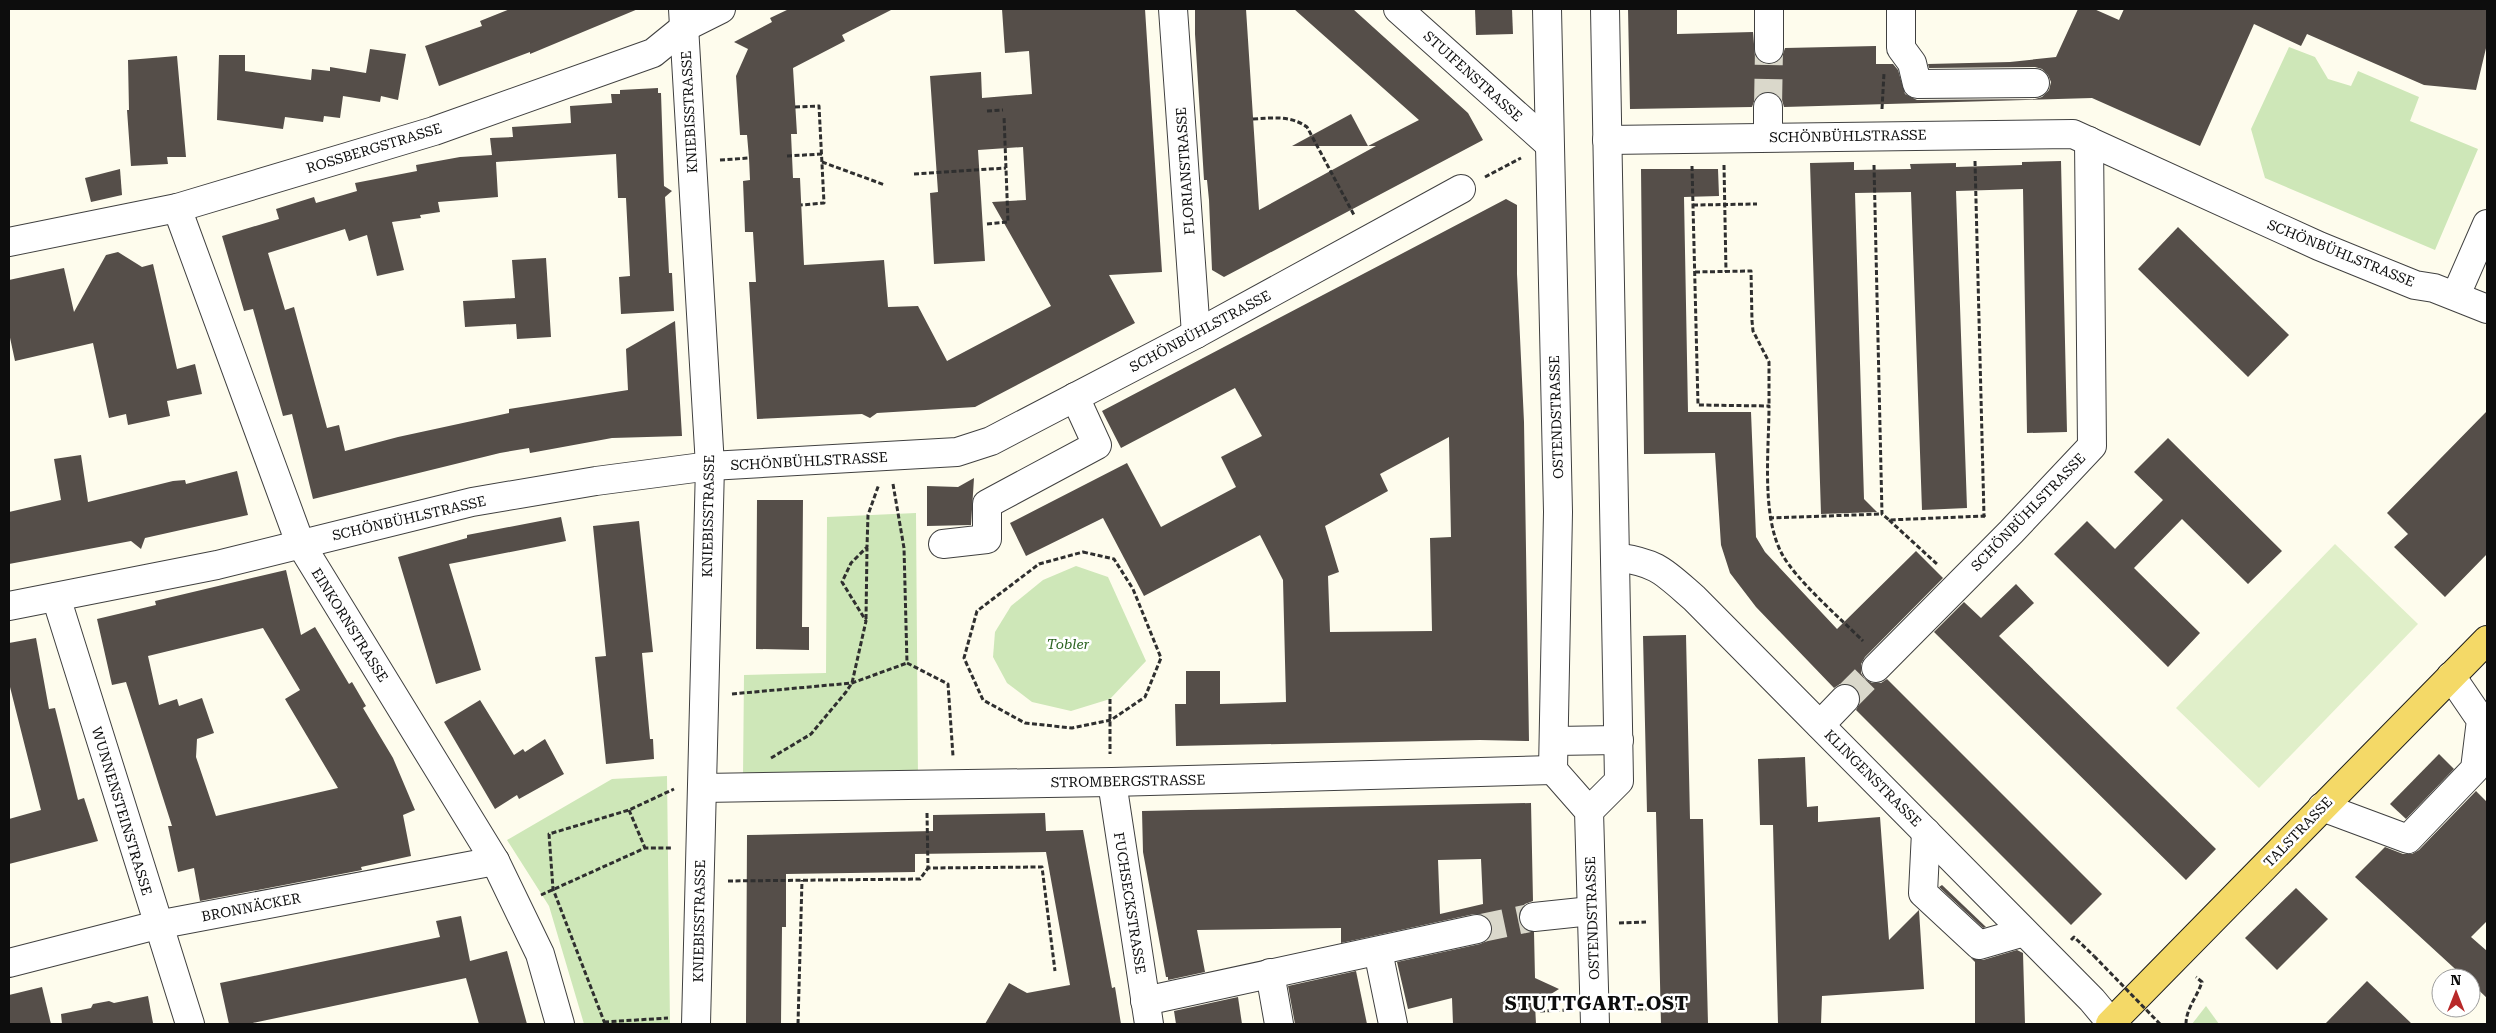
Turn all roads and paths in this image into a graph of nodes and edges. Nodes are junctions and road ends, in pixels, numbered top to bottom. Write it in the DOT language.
graph roads {
  1 [pos="721,9"];
  2 [pos="1173,9"];
  3 [pos="1398,9"];
  4 [pos="1547,9"];
  5 [pos="1605,9"];
  6 [pos="1769,9"];
  7 [pos="1901,9"];
  8 [pos="684,18"];
  9 [pos="1769,49"];
  10 [pos="1884,70"];
  11 [pos="2036,83"];
  12 [pos="1882,101"];
  13 [pos="796,107"];
  14 [pos="1768,107"];
  15 [pos="1003,110"];
  16 [pos="987,111"];
  17 [pos="1004,116"];
  18 [pos="1253,119"];
  19 [pos="1873,134"];
  20 [pos="1974,134"];
  21 [pos="1768,136"];
  22 [pos="1723,137"];
  23 [pos="1692,138"];
  24 [pos="1607,140"];
  25 [pos="2089,141"];
  26 [pos="1549,144"];
  27 [pos="822,154"];
  28 [pos="787,156"];
  29 [pos="822,162"];
  30 [pos="1006,168"];
  31 [pos="914,174"];
  32 [pos="885,185"];
  33 [pos="1461,189"];
  34 [pos="1725,204"];
  35 [pos="1757,204"];
  36 [pos="801,205"];
  37 [pos="1693,205"];
  38 [pos="176,208"];
  39 [pos="988,224"];
  40 [pos="2487,224"];
  41 [pos="1366,241"];
  42 [pos="9,242"];
  43 [pos="1695,272"];
  44 [pos="1726,272"];
  45 [pos="2456,295"];
  46 [pos="2487,309"];
  47 [pos="1196,334"];
  48 [pos="1075,397"];
  49 [pos="1769,406"];
  50 [pos="889,457"];
  51 [pos="710,466"];
  52 [pos="1882,514"];
  53 [pos="1984,516"];
  54 [pos="1769,518"];
  55 [pos="1889,520"];
  56 [pos="2008,535"];
  57 [pos="300,543"];
  58 [pos="943,544"];
  59 [pos="867,548"];
  60 [pos="1616,557"];
  61 [pos="1959,585"];
  62 [pos="56,598"];
  63 [pos="9,606"];
  64 [pos="866,621"];
  65 [pos="2487,640"];
  66 [pos="907,663"];
  67 [pos="1880,665"];
  68 [pos="2451,676"];
  69 [pos="852,683"];
  70 [pos="704,695"];
  71 [pos="1110,699"];
  72 [pos="1845,699"];
  73 [pos="1111,720"];
  74 [pos="1820,724"];
  75 [pos="1619,740"];
  76 [pos="1554,741"];
  77 [pos="1553,770"];
  78 [pos="1112,782"];
  79 [pos="702,783"];
  80 [pos="954,784"];
  81 [pos="926,785"];
  82 [pos="741,788"];
  83 [pos="2322,807"];
  84 [pos="629,810"];
  85 [pos="1589,811"];
  86 [pos="1926,832"];
  87 [pos="645,848"];
  88 [pos="701,848"];
  89 [pos="495,861"];
  90 [pos="928,868"];
  91 [pos="802,880"];
  92 [pos="700,882"];
  93 [pos="553,889"];
  94 [pos="516,906"];
  95 [pos="1591,911"];
  96 [pos="1534,917"];
  97 [pos="157,925"];
  98 [pos="1477,929"];
  99 [pos="2024,932"];
  100 [pos="2078,940"];
  101 [pos="1378,951"];
  102 [pos="9,963"];
  103 [pos="1055,971"];
  104 [pos="1270,972"];
  105 [pos="2198,996"];
  106 [pos="1147,1013"];
  107 [pos="697,1020"];
  108 [pos="641,1022"];
  109 [pos="604,1023"];
  110 [pos="2112,1023"];
  111 [pos="190,1024"];
  112 [pos="560,1024"];
  113 [pos="798,1024"];
  114 [pos="1279,1024"];
  115 [pos="1393,1024"];
  116 [pos="1596,1024"];
  117 [pos="2160,1024"];
  118 [pos="2186,1024"];
  1 -- 8 [label="street, ROSSBERGSTRASSE"];
  2 -- 47 [label="street, FLORIANSTRASSE"];
  3 -- 26 [label="street, STUIFENSTRASSE"];
  4 -- 26 [label="street, OSTENDSTRASSE"];
  5 -- 24 [label="street"];
  6 -- 9 [label="street"];
  7 -- 11 [label="street"];
  8 -- 38 [label="street, ROSSBERGSTRASSE"];
  8 -- 51 [label="street, KNIEBISSTRASSE"];
  10 -- 12 [label="path"];
  13 -- 27 [label="path"];
  14 -- 21 [label="street"];
  15 -- 16 [label="path"];
  17 -- 30 [label="path"];
  18 -- 41 [label="path"];
  19 -- 20 [label="street, SCHÖNBÜHLSTRASSE"];
  19 -- 21 [label="street, SCHÖNBÜHLSTRASSE"];
  19 -- 52 [label="path"];
  20 -- 25 [label="street, SCHÖNBÜHLSTRASSE"];
  20 -- 53 [label="path"];
  21 -- 22 [label="street, SCHÖNBÜHLSTRASSE"];
  22 -- 23 [label="street, SCHÖNBÜHLSTRASSE"];
  22 -- 34 [label="path"];
  23 -- 24 [label="street, SCHÖNBÜHLSTRASSE"];
  23 -- 37 [label="path"];
  24 -- 60 [label="street"];
  25 -- 45 [label="street, SCHÖNBÜHLSTRASSE"];
  25 -- 56 [label="street, SCHÖNBÜHLSTRASSE"];
  26 -- 33 [label="path"];
  26 -- 76 [label="street, OSTENDSTRASSE"];
  27 -- 28 [label="path"];
  27 -- 29 [label="path"];
  29 -- 32 [label="path"];
  29 -- 36 [label="path"];
  30 -- 31 [label="path"];
  30 -- 39 [label="path"];
  33 -- 41 [label="street, SCHÖNBÜHLSTRASSE"];
  34 -- 35 [label="path"];
  34 -- 37 [label="path"];
  34 -- 44 [label="path"];
  37 -- 43 [label="path"];
  38 -- 42 [label="street, ROSSBERGSTRASSE"];
  38 -- 57 [label="street, EINKORNSTRASSE"];
  40 -- 45 [label="street"];
  41 -- 47 [label="street, SCHÖNBÜHLSTRASSE"];
  43 -- 44 [label="path"];
  43 -- 49 [label="path"];
  44 -- 49 [label="path"];
  45 -- 46 [label="street, SCHÖNBÜHLSTRASSE"];
  47 -- 48 [label="street, SCHÖNBÜHLSTRASSE"];
  48 -- 50 [label="street, SCHÖNBÜHLSTRASSE"];
  48 -- 58 [label="street"];
  49 -- 54 [label="path"];
  50 -- 51 [label="street, SCHÖNBÜHLSTRASSE"];
  50 -- 59 [label="path"];
  50 -- 66 [label="path"];
  51 -- 57 [label="street, SCHÖNBÜHLSTRASSE"];
  51 -- 70 [label="street, KNIEBISSTRASSE"];
  52 -- 54 [label="path"];
  52 -- 55 [label="path"];
  53 -- 55 [label="path"];
  53 -- 56 [label="path"];
  54 -- 67 [label="path"];
  55 -- 61 [label="path"];
  56 -- 61 [label="street, SCHÖNBÜHLSTRASSE"];
  57 -- 62 [label="street, SCHÖNBÜHLSTRASSE"];
  57 -- 89 [label="street, EINKORNSTRASSE"];
  59 -- 64 [label="path"];
  59 -- 64 [label="path"];
  60 -- 74 [label="street, KLINGENSTRASSE"];
  60 -- 75 [label="street"];
  61 -- 67 [label="street, SCHÖNBÜHLSTRASSE"];
  62 -- 63 [label="street, SCHÖNBÜHLSTRASSE"];
  62 -- 97 [label="street, WUNNENSTEINSTRASSE"];
  64 -- 69 [label="path"];
  65 -- 68 [label="main road, TALSTRASSE"];
  66 -- 69 [label="path"];
  66 -- 80 [label="path"];
  68 -- 83 [label="main road, TALSTRASSE"];
  68 -- 83 [label="street"];
  69 -- 70 [label="path"];
  69 -- 82 [label="path"];
  70 -- 79 [label="street, KNIEBISSTRASSE"];
  71 -- 73 [label="path"];
  72 -- 74 [label="street"];
  73 -- 73 [label="path"];
  73 -- 78 [label="path"];
  74 -- 86 [label="street, KLINGENSTRASSE"];
  75 -- 76 [label="street"];
  75 -- 85 [label="street"];
  76 -- 77 [label="street, OSTENDSTRASSE"];
  77 -- 78 [label="street, STROMBERGSTRASSE"];
  77 -- 85 [label="street"];
  78 -- 80 [label="street, STROMBERGSTRASSE"];
  78 -- 106 [label="street, FUCHSECKSTRASSE"];
  79 -- 82 [label="street, STROMBERGSTRASSE"];
  79 -- 84 [label="path"];
  79 -- 88 [label="street, KNIEBISSTRASSE"];
  80 -- 81 [label="street, STROMBERGSTRASSE"];
  81 -- 82 [label="street, STROMBERGSTRASSE"];
  81 -- 90 [label="path"];
  83 -- 110 [label="main road, TALSTRASSE"];
  84 -- 87 [label="path"];
  84 -- 93 [label="path"];
  85 -- 95 [label="street, OSTENDSTRASSE"];
  86 -- 99 [label="street, KLINGENSTRASSE"];
  86 -- 99 [label="street"];
  87 -- 88 [label="path"];
  87 -- 93 [label="path"];
  88 -- 92 [label="street, KNIEBISSTRASSE"];
  89 -- 94 [label="street, EINKORNSTRASSE"];
  89 -- 97 [label="street, BRONNÄCKER"];
  90 -- 91 [label="path"];
  90 -- 103 [label="path"];
  91 -- 92 [label="path"];
  91 -- 113 [label="path"];
  92 -- 107 [label="street, KNIEBISSTRASSE"];
  93 -- 94 [label="path"];
  93 -- 109 [label="path"];
  94 -- 112 [label="street, EINKORNSTRASSE"];
  95 -- 96 [label="street"];
  95 -- 116 [label="street, OSTENDSTRASSE"];
  97 -- 102 [label="street, BRONNÄCKER"];
  97 -- 111 [label="street, WUNNENSTEINSTRASSE"];
  98 -- 101 [label="street"];
  99 -- 110 [label="street, KLINGENSTRASSE"];
  100 -- 117 [label="path, bridge"];
  101 -- 104 [label="street"];
  101 -- 115 [label="street"];
  104 -- 106 [label="street"];
  104 -- 114 [label="street"];
  105 -- 118 [label="path"];
  107 -- 108 [label="path"];
  108 -- 109 [label="path"];
}
